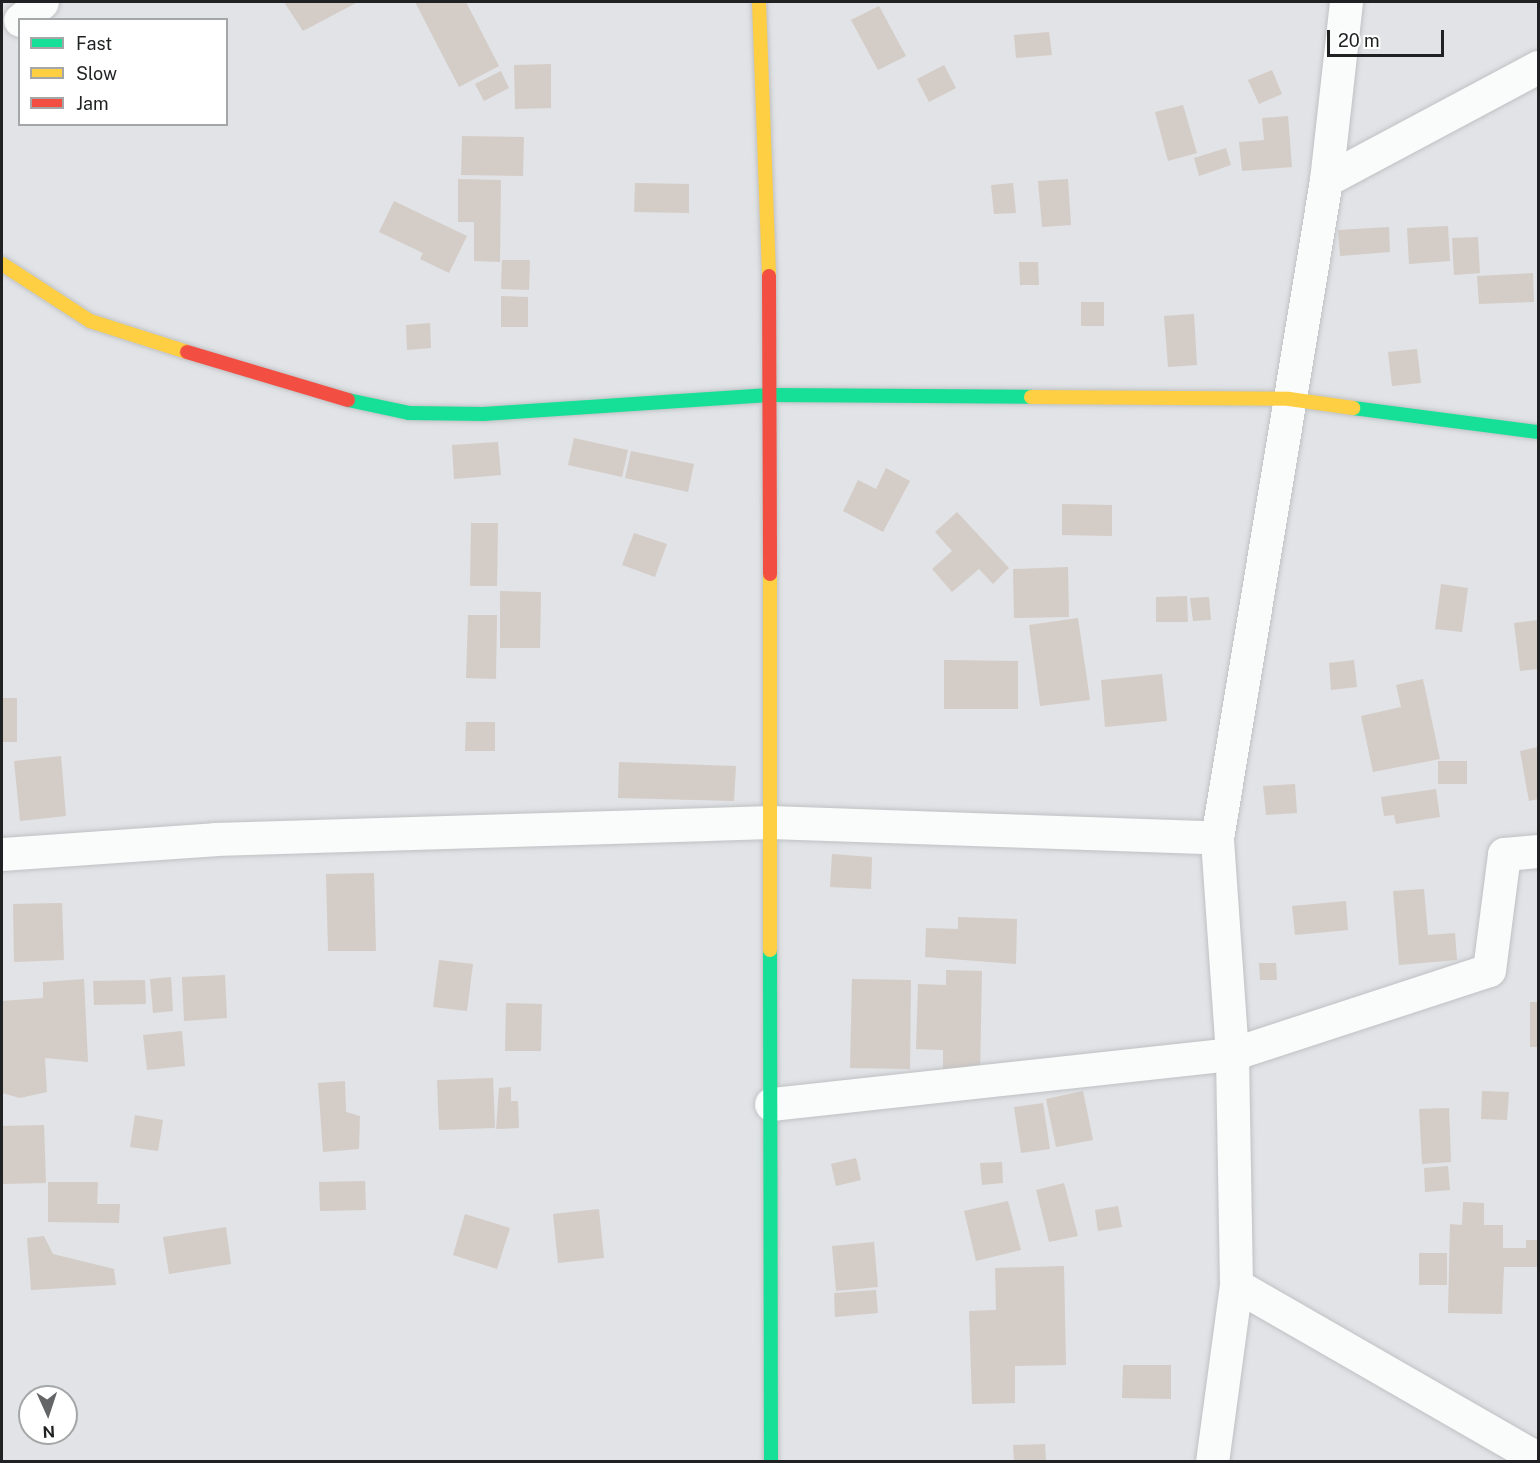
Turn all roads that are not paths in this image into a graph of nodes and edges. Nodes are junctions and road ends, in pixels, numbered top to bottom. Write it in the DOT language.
graph roads {
  1 [pos="42,2"];
  2 [pos="759,2"];
  3 [pos="1346,2"];
  4 [pos="22,18"];
  5 [pos="18,22"];
  6 [pos="2,35"];
  7 [pos="1539,67"];
  8 [pos="1326,180"];
  9 [pos="2,264"];
  10 [pos="770,394"];
  11 [pos="1289,399"];
  12 [pos="1539,432"];
  13 [pos="770,822"];
  14 [pos="1217,838"];
  15 [pos="1539,851"];
  16 [pos="2,854"];
  17 [pos="1232,1054"];
  18 [pos="771,1104"];
  19 [pos="1236,1285"];
  20 [pos="1539,1459"];
  21 [pos="771,1461"];
  22 [pos="1212,1461"];
  1 -- 4 [label="street"];
  2 -- 10 [label="street"];
  3 -- 8 [label="street"];
  5 -- 6 [label="street"];
  7 -- 8 [label="street"];
  8 -- 11 [label="street"];
  9 -- 10 [label="street"];
  10 -- 11 [label="street"];
  10 -- 13 [label="street"];
  11 -- 12 [label="street"];
  11 -- 14 [label="street"];
  13 -- 14 [label="street"];
  13 -- 16 [label="street"];
  13 -- 18 [label="street"];
  14 -- 17 [label="street"];
  15 -- 17 [label="street"];
  17 -- 18 [label="street"];
  17 -- 19 [label="street"];
  18 -- 21 [label="street"];
  19 -- 20 [label="street"];
  19 -- 22 [label="street"];
}
